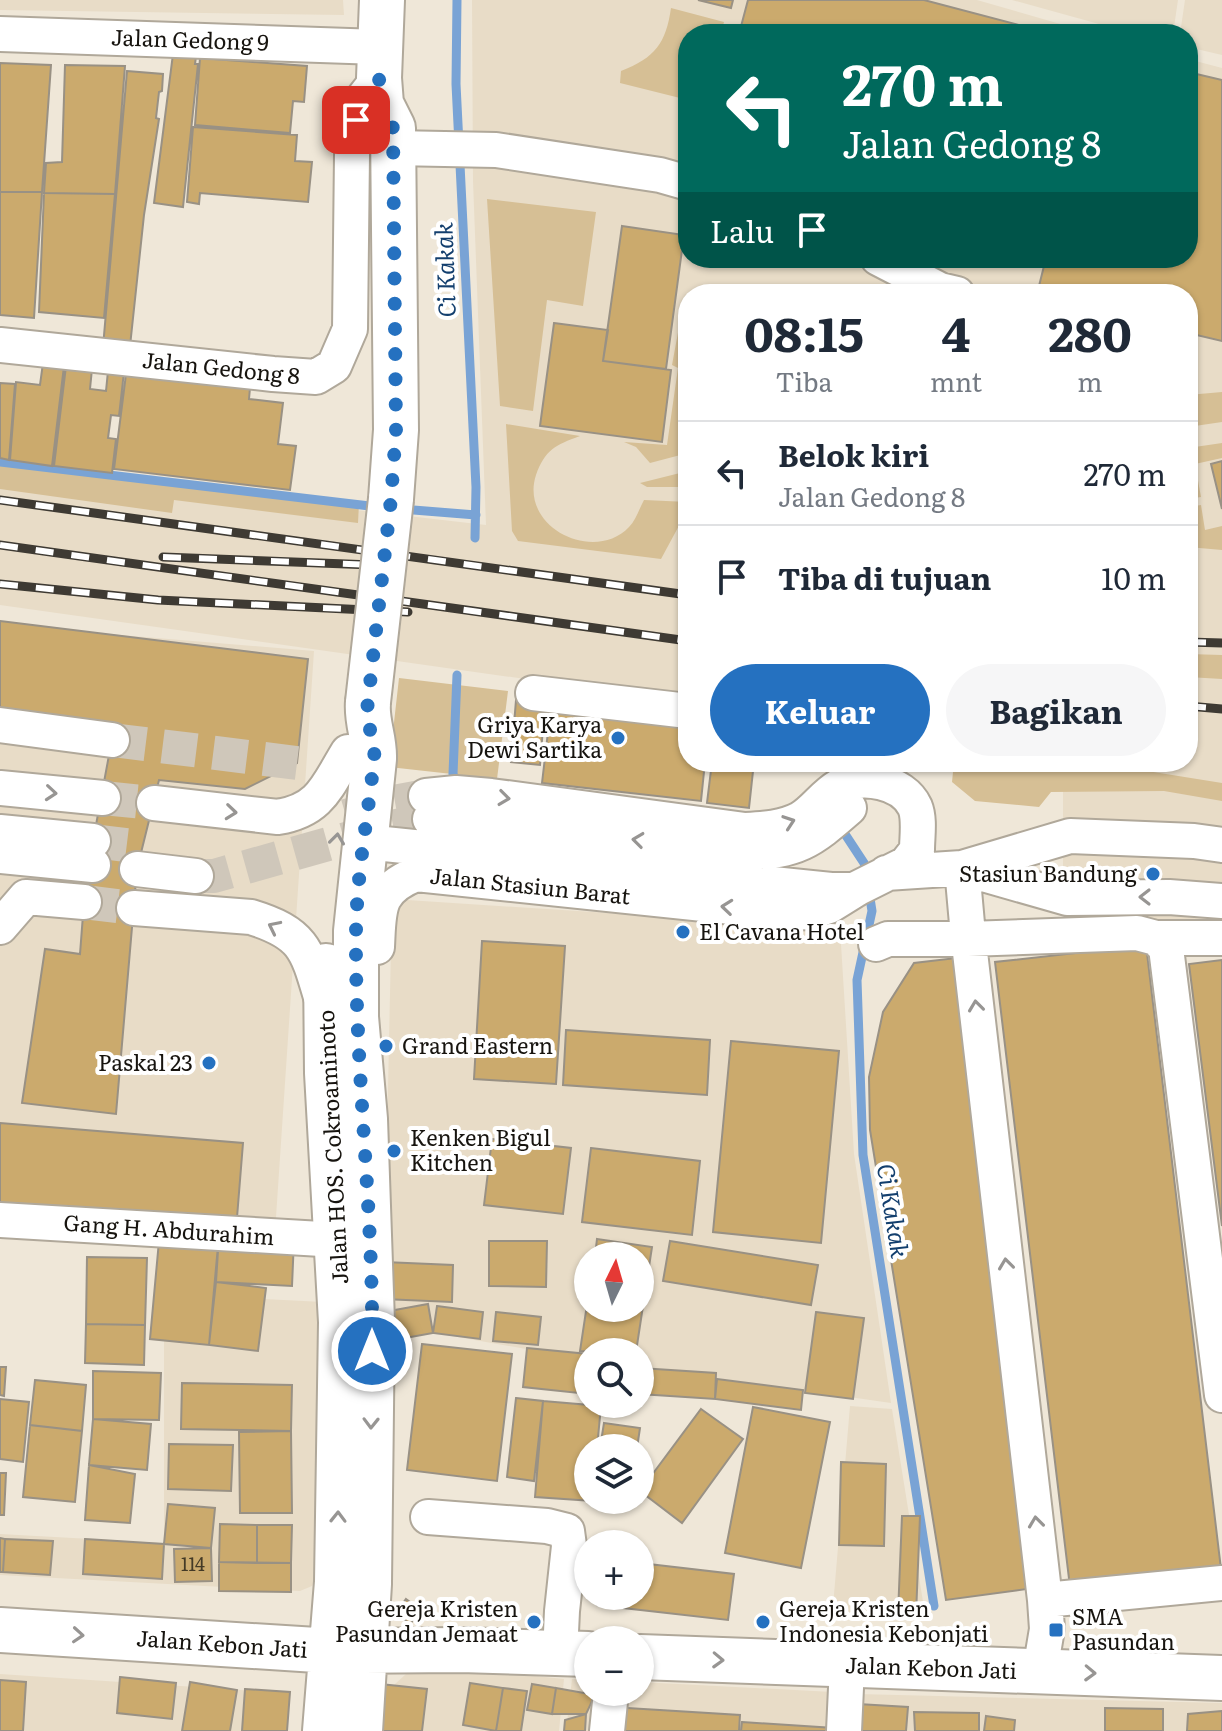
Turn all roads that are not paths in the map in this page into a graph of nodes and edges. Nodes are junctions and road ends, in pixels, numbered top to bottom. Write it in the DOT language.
graph roads {
  1 [pos="382,0"];
  2 [pos="412,0"];
  3 [pos="0,34"];
  4 [pos="379,62"];
  5 [pos="402,141"];
  6 [pos="678,180"];
  7 [pos="897,268"];
  8 [pos="928,284"];
  9 [pos="0,345"];
  10 [pos="533,693"];
  11 [pos="678,710"];
  12 [pos="361,724"];
  13 [pos="0,725"];
  14 [pos="112,740"];
  15 [pos="908,772"];
  16 [pos="0,788"];
  17 [pos="103,798"];
  18 [pos="154,803"];
  19 [pos="428,808"];
  20 [pos="917,827"];
  21 [pos="0,832"];
  22 [pos="365,842"];
  23 [pos="1222,845"];
  24 [pos="0,856"];
  25 [pos="139,858"];
  26 [pos="196,865"];
  27 [pos="962,868"];
  28 [pos="870,882"];
  29 [pos="1222,901"];
  30 [pos="84,902"];
  31 [pos="134,908"];
  32 [pos="0,927"];
  33 [pos="1156,938"];
  34 [pos="1222,938"];
  35 [pos="968,939"];
  36 [pos="876,944"];
  37 [pos="326,1013"];
  38 [pos="348,1120"];
  39 [pos="0,1220"];
  40 [pos="338,1240"];
  41 [pos="1222,1395"];
  42 [pos="428,1517"];
  43 [pos="353,1583"];
  44 [pos="1222,1583"];
  45 [pos="1045,1600"];
  46 [pos="0,1630"];
  47 [pos="248,1646"];
  48 [pos="461,1650"];
  49 [pos="348,1651"];
  50 [pos="574,1654"];
  51 [pos="654,1658"];
  52 [pos="847,1666"];
  53 [pos="1040,1671"];
  54 [pos="1222,1678"];
  55 [pos="610,1706"];
  56 [pos="325,1731"];
  57 [pos="360,1731"];
  58 [pos="607,1731"];
  59 [pos="844,1731"];
  1 -- 4 [label="main road, Jalan HOS. Cokroaminoto"];
  2 -- 5 [label="main road, Jalan HOS. Cokroaminoto"];
  3 -- 4 [label="street, Jalan Gedong 9"];
  4 -- 5 [label="main road, Jalan HOS. Cokroaminoto"];
  4 -- 9 [label="street, Jalan Gedong 8"];
  5 -- 6 [label="street"];
  5 -- 12 [label="main road, Jalan HOS. Cokroaminoto, bridge"];
  7 -- 8 [label="street"];
  10 -- 11 [label="street"];
  18 -- 12 [label="street, one-way"];
  12 -- 22 [label="main road, Jalan HOS. Cokroaminoto"];
  37 -- 12 [label="main road, Jalan HOS. Cokroaminoto, one-way"];
  13 -- 14 [label="street"];
  15 -- 20 [label="street"];
  16 -- 17 [label="street, one-way"];
  19 -- 20 [label="street"];
  20 -- 28 [label="street"];
  21 -- 24 [label="street"];
  22 -- 28 [label="street, Jalan Stasiun Barat"];
  22 -- 38 [label="main road, Jalan HOS. Cokroaminoto"];
  23 -- 27 [label="street, Jalan Stasiun Barat"];
  25 -- 26 [label="street"];
  27 -- 28 [label="street, Jalan Stasiun Barat"];
  29 -- 27 [label="street, Jalan Stasiun Barat, one-way"];
  27 -- 35 [label="street"];
  28 -- 38 [label="street, Jalan Stasiun Barat, one-way"];
  30 -- 32 [label="street"];
  37 -- 31 [label="street, one-way"];
  33 -- 34 [label="street"];
  33 -- 35 [label="street"];
  33 -- 41 [label="street"];
  35 -- 36 [label="street"];
  45 -- 35 [label="street, one-way"];
  37 -- 38 [label="main road, Jalan HOS. Cokroaminoto"];
  38 -- 40 [label="main road, Jalan HOS. Cokroaminoto"];
  38 -- 43 [label="main road, Jalan HOS. Cokroaminoto, one-way"];
  39 -- 40 [label="street, Gang H. Abdurahim"];
  43 -- 40 [label="main road, Jalan HOS. Cokroaminoto, one-way"];
  42 -- 50 [label="street"];
  43 -- 47 [label="main road"];
  43 -- 48 [label="main road, Jalan HOS. Cokroaminoto"];
  43 -- 49 [label="main road, Jalan HOS. Cokroaminoto"];
  44 -- 45 [label="street"];
  45 -- 53 [label="street"];
  46 -- 47 [label="main road, Jalan Kebon Jati, one-way"];
  47 -- 49 [label="main road, Jalan Kebon Jati"];
  48 -- 49 [label="main road, Jalan Kebon Jati"];
  48 -- 50 [label="main road, Jalan Kebon Jati"];
  49 -- 56 [label="main road"];
  49 -- 57 [label="main road"];
  51 -- 52 [label="main road, Jalan Kebon Jati, one-way"];
  52 -- 53 [label="main road, Jalan Kebon Jati"];
  52 -- 59 [label="street"];
  53 -- 54 [label="main road, Jalan Kebon Jati, one-way"];
  55 -- 58 [label="street"];
}
